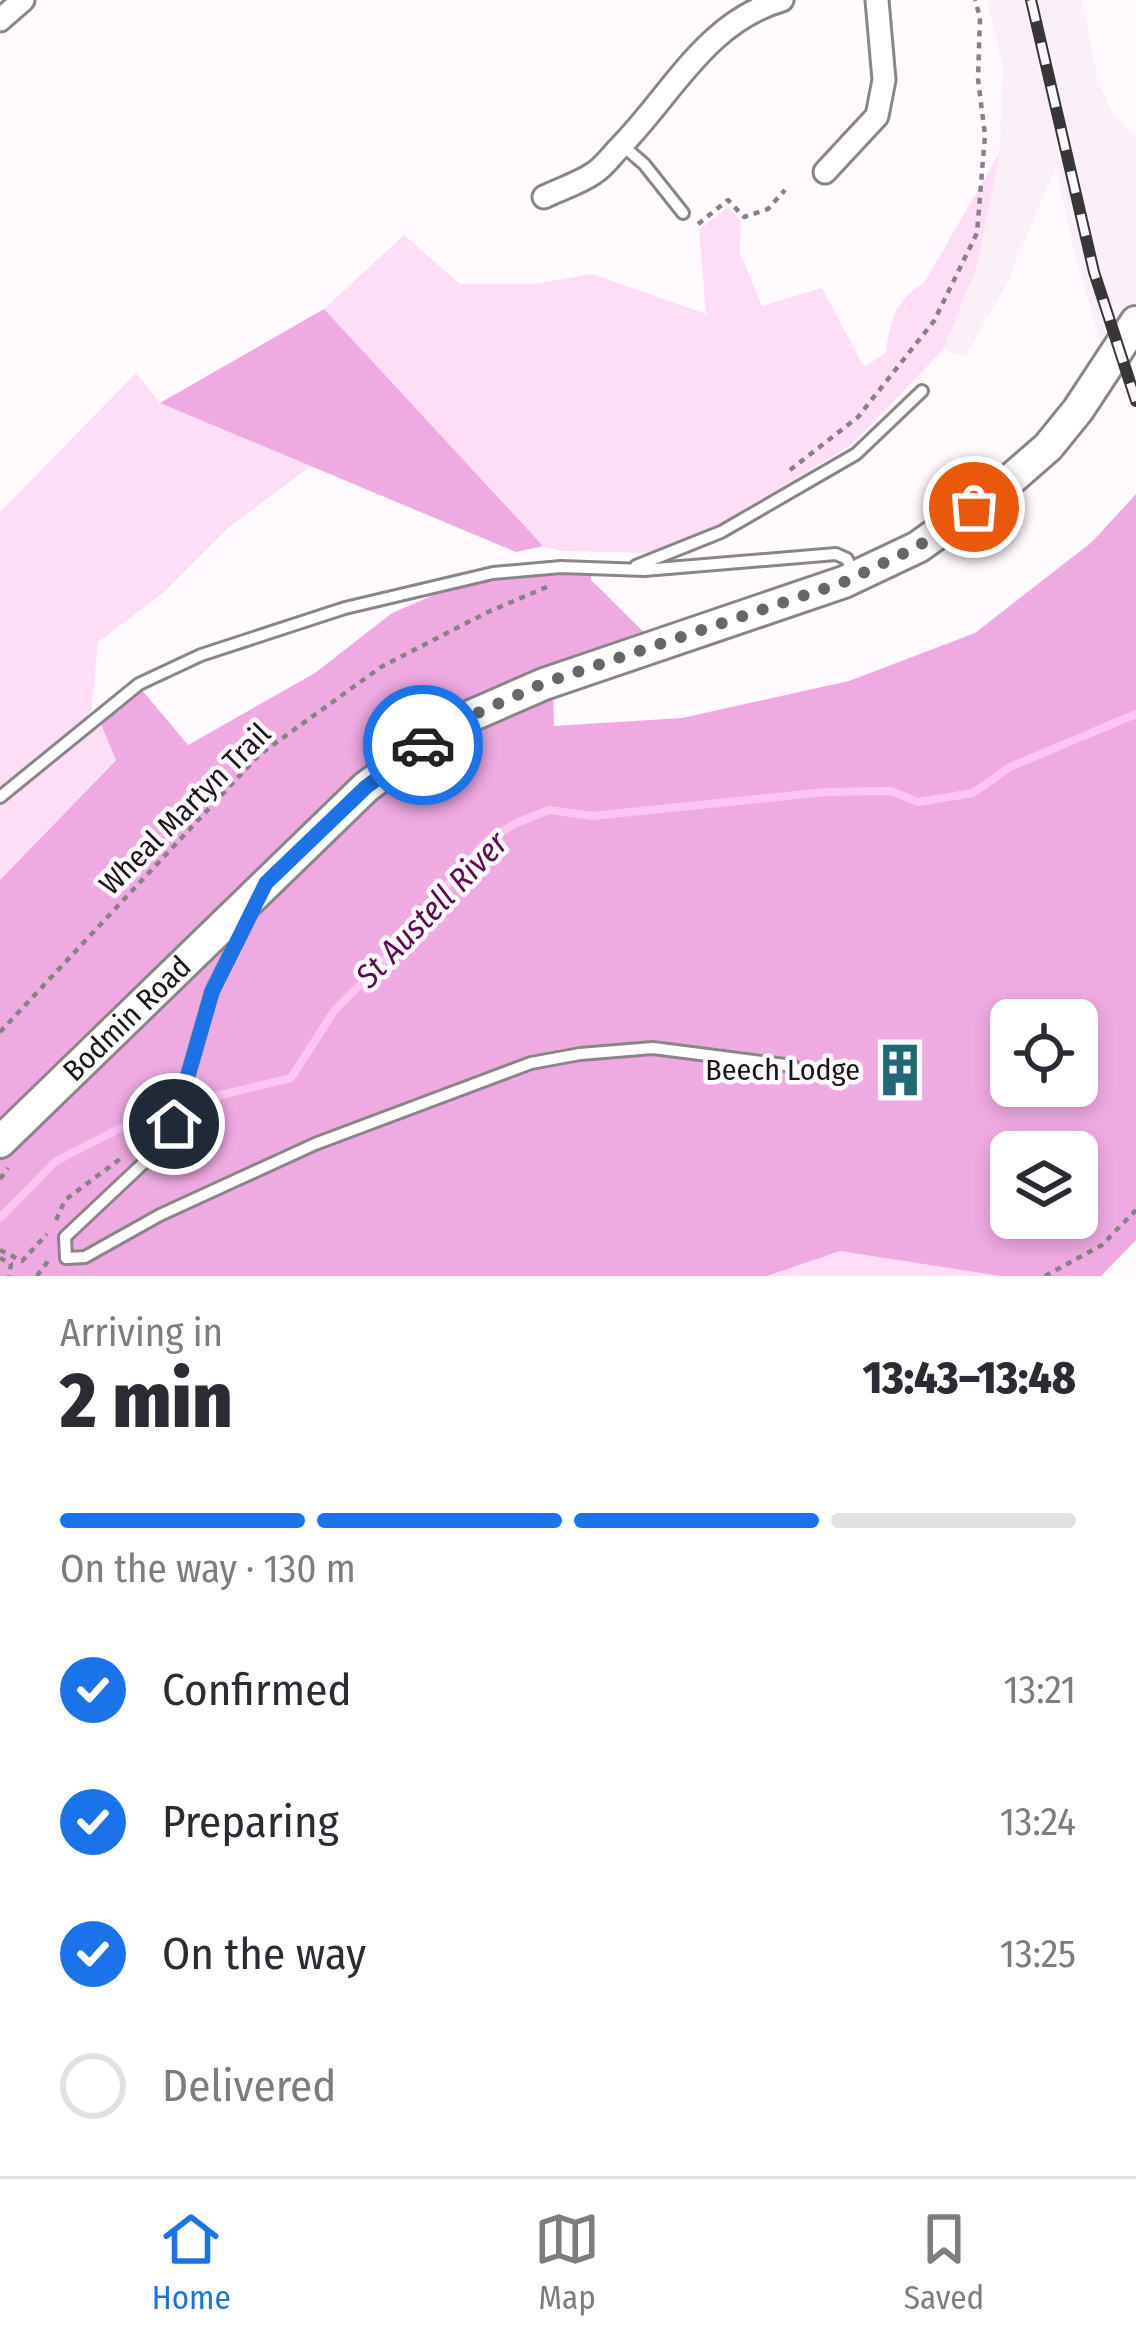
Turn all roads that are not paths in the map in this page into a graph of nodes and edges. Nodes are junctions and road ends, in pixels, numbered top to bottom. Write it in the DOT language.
graph roads {
  1 [pos="23,0"];
  2 [pos="782,0"];
  3 [pos="877,0"];
  4 [pos="0,20"];
  5 [pos="622,145"];
  6 [pos="825,172"];
  7 [pos="544,196"];
  8 [pos="683,213"];
  9 [pos="1136,322"];
  10 [pos="922,391"];
  11 [pos="630,569"];
  12 [pos="854,577"];
  13 [pos="0,797"];
  14 [pos="266,883"];
  15 [pos="793,1066"];
  16 [pos="6,1153"];
  1 -- 4 [label="street"];
  2 -- 5 [label="street"];
  3 -- 6 [label="street"];
  5 -- 7 [label="street"];
  5 -- 8 [label="lane"];
  9 -- 12 [label="main road, Bodmin Road"];
  10 -- 11 [label="lane"];
  11 -- 12 [label="lane"];
  11 -- 13 [label="lane"];
  12 -- 14 [label="main road, Bodmin Road"];
  14 -- 15 [label="lane"];
  14 -- 16 [label="main road, Bodmin Road"];
}
